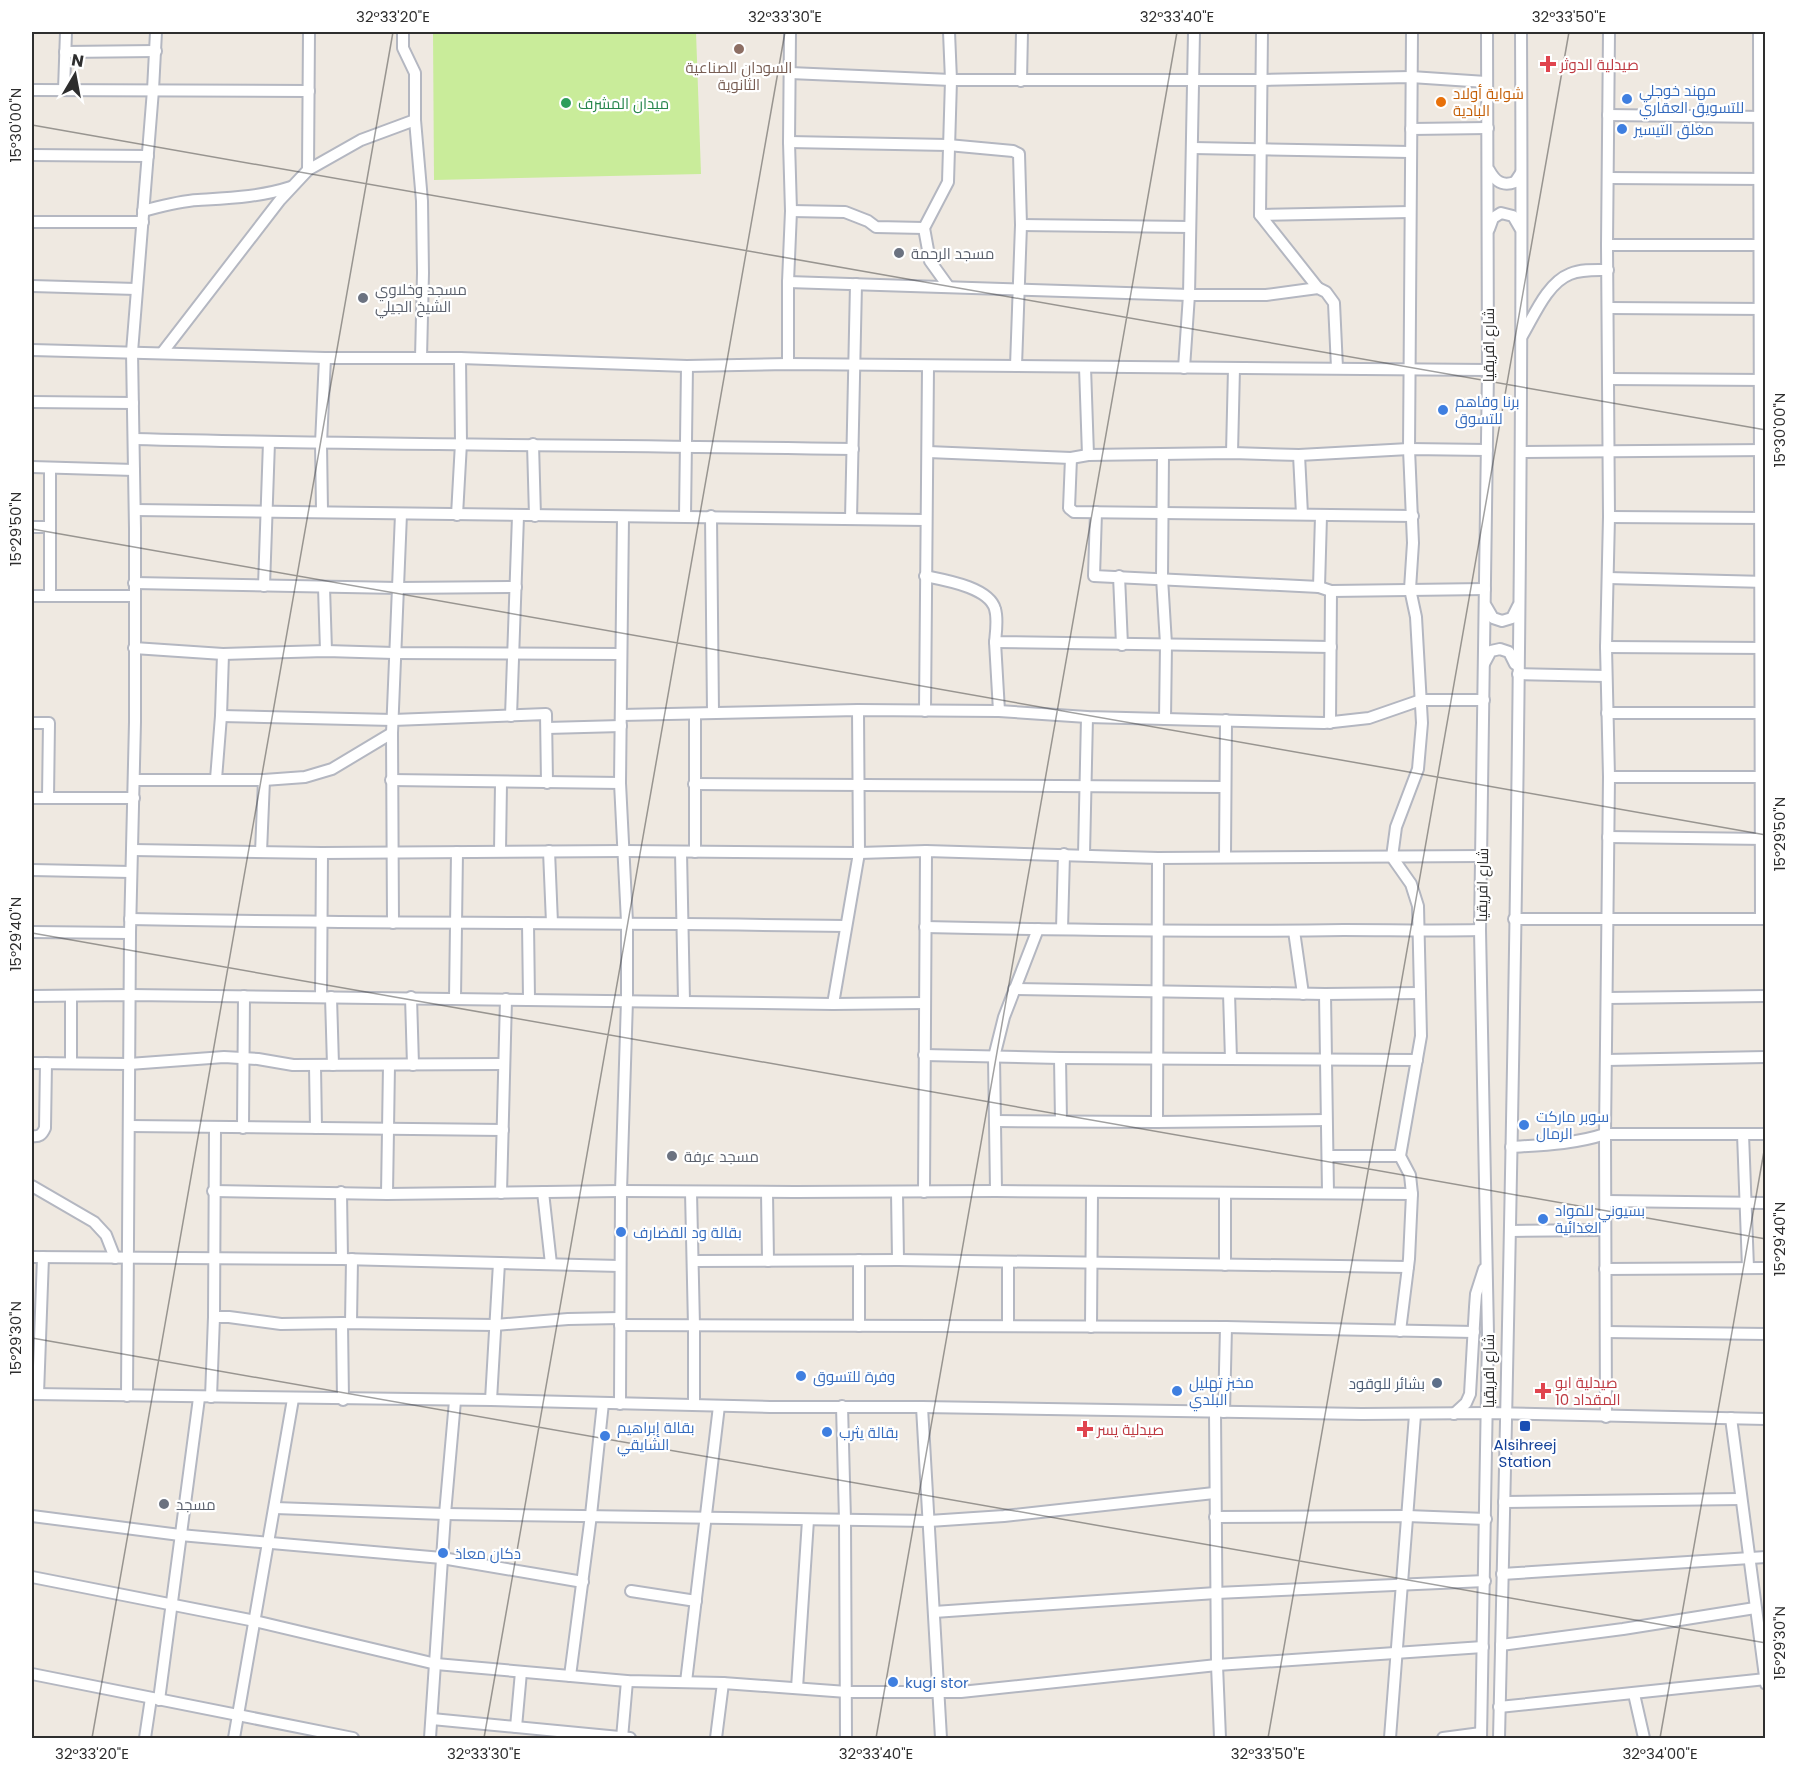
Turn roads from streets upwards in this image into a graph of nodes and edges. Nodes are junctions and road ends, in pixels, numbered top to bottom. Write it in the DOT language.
graph roads {
  1 [pos="66,32"];
  2 [pos="156,32"];
  3 [pos="309,32"];
  4 [pos="403,32"];
  5 [pos="790,32"];
  6 [pos="948,32"];
  7 [pos="1022,32"];
  8 [pos="1194,32"];
  9 [pos="1262,32"];
  10 [pos="1412,32"];
  11 [pos="1487,32"];
  12 [pos="1521,32"];
  13 [pos="1609,32"];
  14 [pos="1759,32"];
  15 [pos="156,51"];
  16 [pos="65,52"];
  17 [pos="790,73"];
  18 [pos="1411,76"];
  19 [pos="1194,79"];
  20 [pos="951,80"];
  21 [pos="1262,80"];
  22 [pos="1021,81"];
  23 [pos="1486,82"];
  24 [pos="32,90"];
  25 [pos="63,90"];
  26 [pos="153,90"];
  27 [pos="309,91"];
  28 [pos="1608,115"];
  29 [pos="1762,117"];
  30 [pos="415,120"];
  31 [pos="1488,128"];
  32 [pos="1411,129"];
  33 [pos="789,142"];
  34 [pos="948,145"];
  35 [pos="1193,148"];
  36 [pos="1260,149"];
  37 [pos="1410,152"];
  38 [pos="32,155"];
  39 [pos="148,156"];
  40 [pos="1488,169"];
  41 [pos="308,170"];
  42 [pos="1521,172"];
  43 [pos="1608,177"];
  44 [pos="1762,179"];
  45 [pos="291,187"];
  46 [pos="791,211"];
  47 [pos="1410,212"];
  48 [pos="1260,215"];
  49 [pos="143,217"];
  50 [pos="32,222"];
  51 [pos="1021,225"];
  52 [pos="1190,227"];
  53 [pos="924,228"];
  54 [pos="1521,231"];
  55 [pos="1488,232"];
  56 [pos="1607,245"];
  57 [pos="1763,245"];
  58 [pos="1608,270"];
  59 [pos="788,282"];
  60 [pos="856,284"];
  61 [pos="32,285"];
  62 [pos="948,286"];
  63 [pos="1318,288"];
  64 [pos="136,289"];
  65 [pos="1018,289"];
  66 [pos="1189,294"];
  67 [pos="1608,308"];
  68 [pos="1763,309"];
  69 [pos="1522,336"];
  70 [pos="32,350"];
  71 [pos="132,352"];
  72 [pos="162,353"];
  73 [pos="325,358"];
  74 [pos="421,358"];
  75 [pos="460,358"];
  76 [pos="788,364"];
  77 [pos="855,365"];
  78 [pos="687,366"];
  79 [pos="1016,366"];
  80 [pos="928,367"];
  81 [pos="1086,367"];
  82 [pos="1184,368"];
  83 [pos="1234,368"];
  84 [pos="1337,368"];
  85 [pos="1410,369"];
  86 [pos="1488,370"];
  87 [pos="1609,379"];
  88 [pos="1763,380"];
  89 [pos="32,402"];
  90 [pos="133,403"];
  91 [pos="134,439"];
  92 [pos="269,442"];
  93 [pos="461,443"];
  94 [pos="321,444"];
  95 [pos="533,444"];
  96 [pos="686,446"];
  97 [pos="853,448"];
  98 [pos="1409,448"];
  99 [pos="1487,450"];
  100 [pos="1763,450"];
  101 [pos="1608,451"];
  102 [pos="928,452"];
  103 [pos="1521,452"];
  104 [pos="1232,453"];
  105 [pos="1088,455"];
  106 [pos="1164,455"];
  107 [pos="1299,455"];
  108 [pos="1071,458"];
  109 [pos="32,467"];
  110 [pos="50,468"];
  111 [pos="134,470"];
  112 [pos="135,510"];
  113 [pos="267,511"];
  114 [pos="322,512"];
  115 [pos="1096,512"];
  116 [pos="400,514"];
  117 [pos="1163,514"];
  118 [pos="1302,514"];
  119 [pos="457,515"];
  120 [pos="518,516"];
  121 [pos="535,516"];
  122 [pos="685,516"];
  123 [pos="711,516"];
  124 [pos="1321,516"];
  125 [pos="1413,516"];
  126 [pos="623,517"];
  127 [pos="1609,517"];
  128 [pos="1764,518"];
  129 [pos="851,519"];
  130 [pos="926,520"];
  131 [pos="32,527"];
  132 [pos="50,527"];
  133 [pos="925,576"];
  134 [pos="1119,576"];
  135 [pos="1162,578"];
  136 [pos="1608,578"];
  137 [pos="1764,582"];
  138 [pos="134,583"];
  139 [pos="264,586"];
  140 [pos="324,586"];
  141 [pos="1318,586"];
  142 [pos="516,587"];
  143 [pos="398,588"];
  144 [pos="1410,589"];
  145 [pos="1331,591"];
  146 [pos="1485,595"];
  147 [pos="32,596"];
  148 [pos="50,596"];
  149 [pos="134,596"];
  150 [pos="1518,604"];
  151 [pos="995,642"];
  152 [pos="1166,644"];
  153 [pos="1122,645"];
  154 [pos="1331,646"];
  155 [pos="1606,647"];
  156 [pos="134,648"];
  157 [pos="1764,648"];
  158 [pos="326,651"];
  159 [pos="394,653"];
  160 [pos="514,653"];
  161 [pos="223,654"];
  162 [pos="621,654"];
  163 [pos="1484,668"];
  164 [pos="1518,672"];
  165 [pos="1606,676"];
  166 [pos="1421,699"];
  167 [pos="1484,700"];
  168 [pos="858,710"];
  169 [pos="925,711"];
  170 [pos="999,711"];
  171 [pos="1764,712"];
  172 [pos="713,713"];
  173 [pos="1607,713"];
  174 [pos="695,714"];
  175 [pos="221,716"];
  176 [pos="511,716"];
  177 [pos="1087,717"];
  178 [pos="1165,719"];
  179 [pos="393,720"];
  180 [pos="621,720"];
  181 [pos="1226,720"];
  182 [pos="32,723"];
  183 [pos="1330,723"];
  184 [pos="547,728"];
  185 [pos="392,734"];
  186 [pos="1609,777"];
  187 [pos="1763,777"];
  188 [pos="216,779"];
  189 [pos="134,780"];
  190 [pos="264,780"];
  191 [pos="391,780"];
  192 [pos="501,783"];
  193 [pos="547,783"];
  194 [pos="620,783"];
  195 [pos="694,784"];
  196 [pos="860,784"];
  197 [pos="1084,785"];
  198 [pos="1225,787"];
  199 [pos="32,798"];
  200 [pos="48,798"];
  201 [pos="134,798"];
  202 [pos="1608,837"];
  203 [pos="1763,839"];
  204 [pos="133,850"];
  205 [pos="500,851"];
  206 [pos="549,851"];
  207 [pos="624,851"];
  208 [pos="926,851"];
  209 [pos="261,852"];
  210 [pos="392,852"];
  211 [pos="458,852"];
  212 [pos="681,852"];
  213 [pos="695,852"];
  214 [pos="322,853"];
  215 [pos="859,853"];
  216 [pos="1064,854"];
  217 [pos="1084,855"];
  218 [pos="1225,856"];
  219 [pos="1483,856"];
  220 [pos="1392,857"];
  221 [pos="1158,858"];
  222 [pos="32,870"];
  223 [pos="132,872"];
  224 [pos="130,919"];
  225 [pos="1514,919"];
  226 [pos="1609,919"];
  227 [pos="1763,919"];
  228 [pos="627,922"];
  229 [pos="320,923"];
  230 [pos="393,923"];
  231 [pos="455,923"];
  232 [pos="528,923"];
  233 [pos="552,923"];
  234 [pos="682,923"];
  235 [pos="845,926"];
  236 [pos="925,927"];
  237 [pos="1038,929"];
  238 [pos="1062,929"];
  239 [pos="1480,930"];
  240 [pos="1158,931"];
  241 [pos="1293,931"];
  242 [pos="32,932"];
  243 [pos="1418,932"];
  244 [pos="130,933"];
  245 [pos="1014,989"];
  246 [pos="1157,992"];
  247 [pos="1229,993"];
  248 [pos="1420,993"];
  249 [pos="1303,994"];
  250 [pos="1325,994"];
  251 [pos="130,995"];
  252 [pos="32,996"];
  253 [pos="71,996"];
  254 [pos="244,996"];
  255 [pos="1766,996"];
  256 [pos="326,997"];
  257 [pos="411,997"];
  258 [pos="455,998"];
  259 [pos="1607,998"];
  260 [pos="506,999"];
  261 [pos="529,999"];
  262 [pos="627,1000"];
  263 [pos="684,1001"];
  264 [pos="924,1003"];
  265 [pos="833,1004"];
  266 [pos="924,1055"];
  267 [pos="243,1057"];
  268 [pos="994,1057"];
  269 [pos="1060,1058"];
  270 [pos="1766,1058"];
  271 [pos="1156,1059"];
  272 [pos="1231,1059"];
  273 [pos="1325,1060"];
  274 [pos="1417,1060"];
  275 [pos="1606,1060"];
  276 [pos="32,1064"];
  277 [pos="46,1064"];
  278 [pos="71,1064"];
  279 [pos="129,1064"];
  280 [pos="504,1064"];
  281 [pos="333,1065"];
  282 [pos="389,1065"];
  283 [pos="412,1065"];
  284 [pos="315,1066"];
  285 [pos="1326,1120"];
  286 [pos="995,1121"];
  287 [pos="1061,1121"];
  288 [pos="1157,1122"];
  289 [pos="129,1126"];
  290 [pos="215,1128"];
  291 [pos="243,1128"];
  292 [pos="316,1128"];
  293 [pos="388,1128"];
  294 [pos="503,1130"];
  295 [pos="1605,1134"];
  296 [pos="1743,1134"];
  297 [pos="1766,1134"];
  298 [pos="32,1136"];
  299 [pos="1511,1147"];
  300 [pos="1328,1156"];
  301 [pos="1400,1156"];
  302 [pos="32,1186"];
  303 [pos="213,1191"];
  304 [pos="621,1191"];
  305 [pos="897,1191"];
  306 [pos="996,1191"];
  307 [pos="341,1192"];
  308 [pos="543,1192"];
  309 [pos="691,1192"];
  310 [pos="767,1192"];
  311 [pos="924,1192"];
  312 [pos="501,1193"];
  313 [pos="1092,1193"];
  314 [pos="1225,1193"];
  315 [pos="1328,1193"];
  316 [pos="387,1194"];
  317 [pos="1412,1194"];
  318 [pos="1606,1201"];
  319 [pos="1745,1203"];
  320 [pos="1766,1203"];
  321 [pos="1510,1230"];
  322 [pos="1605,1230"];
  323 [pos="37,1257"];
  324 [pos="115,1258"];
  325 [pos="127,1258"];
  326 [pos="214,1258"];
  327 [pos="347,1259"];
  328 [pos="859,1260"];
  329 [pos="898,1260"];
  330 [pos="768,1261"];
  331 [pos="693,1262"];
  332 [pos="1008,1262"];
  333 [pos="499,1263"];
  334 [pos="1486,1263"];
  335 [pos="551,1264"];
  336 [pos="1091,1264"];
  337 [pos="1225,1265"];
  338 [pos="620,1266"];
  339 [pos="1408,1267"];
  340 [pos="1748,1268"];
  341 [pos="1766,1268"];
  342 [pos="1605,1269"];
  343 [pos="214,1317"];
  344 [pos="36,1321"];
  345 [pos="620,1322"];
  346 [pos="346,1323"];
  347 [pos="495,1325"];
  348 [pos="694,1326"];
  349 [pos="859,1326"];
  350 [pos="1008,1326"];
  351 [pos="1091,1327"];
  352 [pos="1226,1327"];
  353 [pos="1400,1331"];
  354 [pos="1474,1332"];
  355 [pos="1606,1332"];
  356 [pos="1766,1334"];
  357 [pos="35,1394"];
  358 [pos="127,1396"];
  359 [pos="211,1397"];
  360 [pos="199,1398"];
  361 [pos="293,1399"];
  362 [pos="343,1400"];
  363 [pos="490,1400"];
  364 [pos="455,1401"];
  365 [pos="603,1403"];
  366 [pos="620,1404"];
  367 [pos="694,1405"];
  368 [pos="720,1406"];
  369 [pos="842,1406"];
  370 [pos="922,1407"];
  371 [pos="1219,1412"];
  372 [pos="1488,1413"];
  373 [pos="1454,1414"];
  374 [pos="1506,1414"];
  375 [pos="1415,1415"];
  376 [pos="1606,1417"];
  377 [pos="1731,1418"];
  378 [pos="1766,1419"];
  379 [pos="1214,1493"];
  380 [pos="1741,1499"];
  381 [pos="1504,1502"];
  382 [pos="275,1508"];
  383 [pos="445,1514"];
  384 [pos="591,1515"];
  385 [pos="32,1516"];
  386 [pos="1407,1516"];
  387 [pos="706,1517"];
  388 [pos="1215,1517"];
  389 [pos="1486,1519"];
  390 [pos="808,1520"];
  391 [pos="845,1520"];
  392 [pos="929,1521"];
  393 [pos="180,1535"];
  394 [pos="269,1542"];
  395 [pos="1766,1557"];
  396 [pos="442,1558"];
  397 [pos="1748,1558"];
  398 [pos="1502,1574"];
  399 [pos="32,1577"];
  400 [pos="1485,1581"];
  401 [pos="582,1582"];
  402 [pos="1401,1585"];
  403 [pos="631,1591"];
  404 [pos="1216,1593"];
  405 [pos="696,1600"];
  406 [pos="172,1604"];
  407 [pos="1755,1608"];
  408 [pos="934,1612"];
  409 [pos="255,1620"];
  410 [pos="1501,1645"];
  411 [pos="1483,1647"];
  412 [pos="1397,1652"];
  413 [pos="436,1665"];
  414 [pos="1216,1665"];
  415 [pos="521,1672"];
  416 [pos="32,1674"];
  417 [pos="570,1676"];
  418 [pos="627,1681"];
  419 [pos="1765,1681"];
  420 [pos="686,1682"];
  421 [pos="723,1683"];
  422 [pos="797,1688"];
  423 [pos="847,1692"];
  424 [pos="939,1693"];
  425 [pos="1634,1694"];
  426 [pos="155,1699"];
  427 [pos="1499,1707"];
  428 [pos="239,1716"];
  429 [pos="432,1719"];
  430 [pos="516,1727"];
  431 [pos="1481,1736"];
  432 [pos="145,1738"];
  433 [pos="234,1738"];
  434 [pos="353,1738"];
  435 [pos="430,1738"];
  436 [pos="622,1738"];
  437 [pos="630,1738"];
  438 [pos="716,1738"];
  439 [pos="846,1738"];
  440 [pos="941,1738"];
  441 [pos="1220,1738"];
  442 [pos="1390,1738"];
  443 [pos="1443,1738"];
  444 [pos="1498,1738"];
  445 [pos="1644,1738"];
  1 -- 16 [label="street"];
  2 -- 15 [label="street"];
  3 -- 27 [label="street"];
  4 -- 30 [label="street"];
  5 -- 17 [label="street"];
  6 -- 20 [label="street"];
  7 -- 22 [label="street"];
  8 -- 19 [label="street"];
  9 -- 21 [label="street"];
  10 -- 18 [label="street"];
  11 -- 23 [label="street, شارع افريقيا"];
  12 -- 42 [label="street, شارع افريقيا"];
  13 -- 28 [label="street"];
  14 -- 29 [label="street"];
  15 -- 16 [label="street"];
  15 -- 26 [label="street"];
  16 -- 25 [label="street"];
  17 -- 20 [label="street"];
  17 -- 33 [label="street"];
  18 -- 21 [label="street"];
  18 -- 23 [label="street"];
  18 -- 32 [label="street"];
  19 -- 21 [label="street"];
  19 -- 22 [label="street"];
  19 -- 35 [label="street"];
  20 -- 22 [label="street"];
  20 -- 34 [label="street"];
  21 -- 36 [label="street"];
  23 -- 31 [label="street, شارع افريقيا"];
  24 -- 25 [label="street"];
  25 -- 26 [label="street"];
  26 -- 27 [label="street"];
  26 -- 39 [label="street"];
  27 -- 41 [label="street"];
  28 -- 29 [label="street"];
  28 -- 43 [label="street"];
  29 -- 44 [label="street"];
  30 -- 41 [label="street"];
  30 -- 74 [label="street"];
  31 -- 32 [label="street"];
  31 -- 40 [label="street, شارع افريقيا"];
  32 -- 37 [label="street"];
  33 -- 34 [label="street"];
  33 -- 46 [label="street"];
  34 -- 51 [label="street"];
  34 -- 53 [label="street"];
  35 -- 36 [label="street"];
  35 -- 52 [label="street"];
  36 -- 37 [label="street"];
  36 -- 48 [label="street"];
  37 -- 47 [label="street"];
  38 -- 39 [label="street"];
  39 -- 49 [label="street"];
  40 -- 42 [label="street"];
  40 -- 55 [label="street, شارع افريقيا"];
  41 -- 45 [label="street"];
  42 -- 54 [label="street, شارع افريقيا"];
  43 -- 44 [label="street"];
  43 -- 56 [label="street"];
  44 -- 57 [label="street"];
  45 -- 49 [label="street"];
  45 -- 72 [label="street"];
  46 -- 53 [label="street"];
  46 -- 59 [label="street"];
  47 -- 48 [label="street"];
  47 -- 85 [label="street"];
  48 -- 63 [label="street"];
  49 -- 50 [label="street"];
  49 -- 64 [label="street"];
  51 -- 52 [label="street"];
  51 -- 65 [label="street"];
  52 -- 66 [label="street"];
  53 -- 62 [label="street"];
  54 -- 55 [label="street"];
  54 -- 69 [label="street, شارع افريقيا"];
  55 -- 86 [label="street, شارع افريقيا"];
  56 -- 57 [label="street"];
  56 -- 58 [label="street"];
  57 -- 68 [label="street"];
  58 -- 67 [label="street"];
  58 -- 69 [label="street"];
  59 -- 60 [label="street"];
  59 -- 76 [label="street"];
  60 -- 62 [label="street"];
  60 -- 77 [label="street"];
  61 -- 64 [label="street"];
  62 -- 65 [label="street"];
  63 -- 66 [label="street"];
  63 -- 84 [label="street"];
  64 -- 71 [label="street"];
  65 -- 66 [label="street"];
  65 -- 79 [label="street"];
  66 -- 82 [label="street"];
  67 -- 68 [label="street"];
  67 -- 87 [label="street"];
  68 -- 88 [label="street"];
  69 -- 103 [label="street, شارع افريقيا"];
  70 -- 71 [label="street"];
  71 -- 72 [label="street"];
  71 -- 90 [label="street"];
  72 -- 73 [label="street"];
  73 -- 74 [label="street"];
  73 -- 94 [label="street"];
  74 -- 75 [label="street"];
  75 -- 78 [label="street"];
  75 -- 93 [label="street"];
  76 -- 77 [label="street"];
  76 -- 78 [label="street"];
  77 -- 80 [label="street"];
  77 -- 97 [label="street"];
  78 -- 96 [label="street"];
  79 -- 80 [label="street"];
  79 -- 81 [label="street"];
  80 -- 102 [label="street"];
  81 -- 82 [label="street"];
  81 -- 105 [label="street"];
  82 -- 83 [label="street"];
  83 -- 84 [label="street"];
  83 -- 104 [label="street"];
  84 -- 85 [label="street"];
  85 -- 86 [label="street"];
  85 -- 98 [label="street"];
  86 -- 99 [label="street, شارع افريقيا"];
  87 -- 88 [label="street"];
  87 -- 101 [label="street"];
  88 -- 100 [label="street"];
  89 -- 90 [label="street"];
  90 -- 91 [label="street"];
  91 -- 92 [label="street"];
  91 -- 111 [label="street"];
  92 -- 94 [label="street"];
  92 -- 113 [label="street"];
  93 -- 94 [label="street"];
  93 -- 95 [label="street"];
  93 -- 119 [label="street"];
  94 -- 114 [label="street"];
  95 -- 96 [label="street"];
  95 -- 121 [label="street"];
  96 -- 97 [label="street"];
  96 -- 122 [label="street"];
  97 -- 129 [label="street"];
  98 -- 99 [label="street"];
  98 -- 107 [label="street"];
  98 -- 125 [label="street"];
  99 -- 146 [label="street, شارع افريقيا"];
  100 -- 101 [label="street"];
  100 -- 128 [label="street"];
  101 -- 103 [label="street"];
  101 -- 127 [label="street"];
  102 -- 108 [label="street"];
  102 -- 130 [label="street"];
  103 -- 150 [label="street, شارع افريقيا"];
  104 -- 106 [label="street"];
  104 -- 107 [label="street"];
  105 -- 106 [label="street"];
  105 -- 108 [label="street"];
  106 -- 117 [label="street"];
  107 -- 118 [label="street"];
  108 -- 115 [label="street"];
  109 -- 110 [label="street"];
  110 -- 111 [label="street"];
  110 -- 132 [label="street"];
  111 -- 112 [label="street"];
  112 -- 113 [label="street"];
  112 -- 138 [label="street"];
  113 -- 114 [label="street"];
  113 -- 139 [label="street"];
  114 -- 116 [label="street"];
  115 -- 117 [label="street"];
  115 -- 134 [label="street"];
  116 -- 119 [label="street"];
  116 -- 143 [label="street"];
  117 -- 118 [label="street"];
  117 -- 135 [label="street"];
  118 -- 124 [label="street"];
  119 -- 120 [label="street"];
  120 -- 121 [label="street"];
  120 -- 142 [label="street"];
  121 -- 126 [label="street"];
  122 -- 123 [label="street"];
  122 -- 126 [label="street"];
  123 -- 129 [label="street"];
  123 -- 172 [label="street"];
  124 -- 125 [label="street"];
  124 -- 141 [label="street"];
  125 -- 144 [label="street"];
  126 -- 162 [label="street"];
  127 -- 128 [label="street"];
  127 -- 136 [label="street"];
  128 -- 137 [label="street"];
  129 -- 130 [label="street"];
  130 -- 133 [label="street"];
  131 -- 132 [label="street"];
  132 -- 148 [label="street"];
  133 -- 151 [label="street"];
  133 -- 169 [label="street"];
  134 -- 135 [label="street"];
  134 -- 153 [label="street"];
  135 -- 141 [label="street"];
  135 -- 152 [label="street"];
  136 -- 137 [label="street"];
  136 -- 155 [label="street"];
  137 -- 157 [label="street"];
  138 -- 139 [label="street"];
  138 -- 149 [label="street"];
  139 -- 140 [label="street"];
  140 -- 143 [label="street"];
  140 -- 158 [label="street"];
  141 -- 145 [label="street"];
  142 -- 143 [label="street"];
  142 -- 160 [label="street"];
  143 -- 159 [label="street"];
  144 -- 145 [label="street"];
  144 -- 146 [label="street"];
  144 -- 166 [label="street"];
  145 -- 154 [label="street"];
  146 -- 150 [label="street"];
  146 -- 163 [label="street, شارع افريقيا"];
  147 -- 148 [label="street"];
  148 -- 149 [label="street"];
  149 -- 156 [label="street"];
  150 -- 164 [label="street, شارع افريقيا"];
  151 -- 153 [label="street"];
  151 -- 170 [label="street"];
  152 -- 153 [label="street"];
  152 -- 154 [label="street"];
  152 -- 178 [label="street"];
  154 -- 183 [label="street"];
  155 -- 157 [label="street"];
  155 -- 165 [label="street"];
  156 -- 161 [label="street"];
  156 -- 189 [label="street"];
  157 -- 171 [label="street"];
  158 -- 159 [label="street"];
  158 -- 161 [label="street"];
  159 -- 160 [label="street"];
  159 -- 179 [label="street"];
  160 -- 162 [label="street"];
  160 -- 176 [label="street"];
  161 -- 175 [label="street"];
  162 -- 180 [label="street"];
  163 -- 164 [label="street"];
  163 -- 167 [label="street, شارع افريقيا"];
  164 -- 165 [label="street"];
  164 -- 225 [label="street, شارع افريقيا"];
  165 -- 173 [label="street"];
  166 -- 167 [label="street"];
  166 -- 183 [label="street"];
  166 -- 220 [label="street"];
  167 -- 219 [label="street, شارع افريقيا"];
  168 -- 169 [label="street"];
  168 -- 172 [label="street"];
  168 -- 196 [label="street"];
  169 -- 170 [label="street"];
  170 -- 177 [label="street"];
  171 -- 173 [label="street"];
  171 -- 187 [label="street"];
  172 -- 174 [label="street"];
  173 -- 186 [label="street"];
  174 -- 180 [label="street"];
  174 -- 195 [label="street"];
  175 -- 179 [label="street"];
  175 -- 188 [label="street"];
  176 -- 179 [label="street"];
  176 -- 184 [label="street"];
  177 -- 178 [label="street"];
  177 -- 197 [label="street"];
  178 -- 181 [label="street"];
  179 -- 185 [label="street"];
  180 -- 184 [label="street"];
  180 -- 194 [label="street"];
  181 -- 183 [label="street"];
  181 -- 198 [label="street"];
  182 -- 200 [label="street"];
  184 -- 193 [label="street"];
  185 -- 190 [label="street"];
  185 -- 191 [label="street"];
  186 -- 187 [label="street"];
  186 -- 202 [label="street"];
  187 -- 203 [label="street"];
  188 -- 189 [label="street"];
  188 -- 190 [label="street"];
  189 -- 201 [label="street"];
  190 -- 209 [label="street"];
  191 -- 192 [label="street"];
  191 -- 210 [label="street"];
  192 -- 193 [label="street"];
  192 -- 205 [label="street"];
  193 -- 194 [label="street"];
  194 -- 207 [label="street"];
  195 -- 196 [label="street"];
  195 -- 213 [label="street"];
  196 -- 197 [label="street"];
  196 -- 215 [label="street"];
  197 -- 198 [label="street"];
  197 -- 217 [label="street"];
  198 -- 218 [label="street"];
  199 -- 200 [label="street"];
  200 -- 201 [label="street"];
  201 -- 204 [label="street"];
  202 -- 203 [label="street"];
  202 -- 226 [label="street"];
  203 -- 227 [label="street"];
  204 -- 209 [label="street"];
  204 -- 223 [label="street"];
  205 -- 206 [label="street"];
  205 -- 211 [label="street"];
  206 -- 207 [label="street"];
  206 -- 233 [label="street"];
  207 -- 212 [label="street"];
  207 -- 228 [label="street"];
  208 -- 215 [label="street"];
  208 -- 216 [label="street"];
  208 -- 236 [label="street"];
  209 -- 214 [label="street"];
  210 -- 211 [label="street"];
  210 -- 214 [label="street"];
  210 -- 230 [label="street"];
  211 -- 231 [label="street"];
  212 -- 213 [label="street"];
  212 -- 234 [label="street"];
  213 -- 215 [label="street"];
  214 -- 229 [label="street"];
  215 -- 235 [label="street"];
  216 -- 217 [label="street"];
  216 -- 238 [label="street"];
  217 -- 221 [label="street"];
  218 -- 220 [label="street"];
  218 -- 221 [label="street"];
  219 -- 220 [label="street"];
  219 -- 239 [label="street, شارع افريقيا"];
  220 -- 243 [label="street"];
  221 -- 240 [label="street"];
  222 -- 223 [label="street"];
  223 -- 224 [label="street"];
  224 -- 229 [label="street"];
  224 -- 244 [label="street"];
  225 -- 226 [label="street"];
  225 -- 299 [label="street, شارع افريقيا"];
  226 -- 227 [label="street"];
  226 -- 259 [label="street"];
  228 -- 233 [label="street"];
  228 -- 234 [label="street"];
  228 -- 262 [label="street"];
  229 -- 230 [label="street"];
  229 -- 256 [label="street"];
  230 -- 231 [label="street"];
  231 -- 232 [label="street"];
  231 -- 258 [label="street"];
  232 -- 233 [label="street"];
  232 -- 261 [label="street"];
  234 -- 235 [label="street"];
  234 -- 263 [label="street"];
  235 -- 265 [label="street"];
  236 -- 237 [label="street"];
  236 -- 264 [label="street"];
  237 -- 238 [label="street"];
  237 -- 245 [label="street"];
  238 -- 240 [label="street"];
  239 -- 243 [label="street"];
  239 -- 334 [label="street, شارع افريقيا"];
  240 -- 241 [label="street"];
  240 -- 246 [label="street"];
  241 -- 243 [label="street"];
  241 -- 249 [label="street"];
  242 -- 244 [label="street"];
  243 -- 248 [label="street"];
  244 -- 251 [label="street"];
  245 -- 246 [label="street"];
  245 -- 268 [label="street"];
  246 -- 247 [label="street"];
  246 -- 271 [label="street"];
  247 -- 249 [label="street"];
  247 -- 272 [label="street"];
  248 -- 250 [label="street"];
  248 -- 274 [label="street"];
  249 -- 250 [label="street"];
  250 -- 273 [label="street"];
  251 -- 253 [label="street"];
  251 -- 254 [label="street"];
  251 -- 279 [label="street"];
  252 -- 253 [label="street"];
  253 -- 278 [label="street"];
  254 -- 256 [label="street"];
  254 -- 267 [label="street"];
  255 -- 259 [label="street"];
  256 -- 257 [label="street"];
  256 -- 281 [label="street"];
  257 -- 258 [label="street"];
  257 -- 283 [label="street"];
  258 -- 260 [label="street"];
  259 -- 275 [label="street"];
  260 -- 261 [label="street"];
  260 -- 280 [label="street"];
  261 -- 262 [label="street"];
  262 -- 263 [label="street"];
  262 -- 304 [label="street"];
  263 -- 265 [label="street"];
  264 -- 265 [label="street"];
  264 -- 266 [label="street"];
  266 -- 268 [label="street"];
  266 -- 311 [label="street"];
  267 -- 279 [label="street"];
  267 -- 284 [label="street"];
  267 -- 291 [label="street"];
  268 -- 269 [label="street"];
  268 -- 286 [label="street"];
  269 -- 271 [label="street"];
  269 -- 287 [label="street"];
  270 -- 275 [label="street"];
  271 -- 272 [label="street"];
  271 -- 288 [label="street"];
  272 -- 273 [label="street"];
  273 -- 274 [label="street"];
  273 -- 285 [label="street"];
  274 -- 301 [label="street"];
  275 -- 295 [label="street"];
  276 -- 277 [label="street"];
  277 -- 278 [label="street"];
  277 -- 298 [label="street"];
  278 -- 279 [label="street"];
  279 -- 289 [label="street"];
  280 -- 283 [label="street"];
  280 -- 294 [label="street"];
  281 -- 282 [label="street"];
  281 -- 284 [label="street"];
  282 -- 283 [label="street"];
  282 -- 293 [label="street"];
  284 -- 292 [label="street"];
  285 -- 288 [label="street"];
  285 -- 300 [label="street"];
  286 -- 287 [label="street"];
  286 -- 306 [label="street"];
  287 -- 288 [label="street"];
  289 -- 290 [label="street"];
  289 -- 325 [label="street"];
  290 -- 291 [label="street"];
  290 -- 303 [label="street"];
  291 -- 292 [label="street"];
  292 -- 293 [label="street"];
  293 -- 294 [label="street"];
  293 -- 316 [label="street"];
  294 -- 312 [label="street"];
  295 -- 296 [label="street"];
  295 -- 299 [label="street"];
  295 -- 318 [label="street"];
  296 -- 297 [label="street"];
  296 -- 319 [label="street"];
  299 -- 321 [label="street, شارع افريقيا"];
  300 -- 301 [label="street"];
  300 -- 315 [label="street"];
  301 -- 317 [label="street"];
  302 -- 324 [label="street"];
  303 -- 307 [label="street"];
  303 -- 326 [label="street"];
  304 -- 308 [label="street"];
  304 -- 309 [label="street"];
  304 -- 338 [label="street"];
  305 -- 310 [label="street"];
  305 -- 311 [label="street"];
  305 -- 329 [label="street"];
  306 -- 311 [label="street"];
  306 -- 313 [label="street"];
  307 -- 316 [label="street"];
  307 -- 327 [label="street"];
  308 -- 312 [label="street"];
  308 -- 335 [label="street"];
  309 -- 310 [label="street"];
  309 -- 331 [label="street"];
  310 -- 330 [label="street"];
  312 -- 316 [label="street"];
  313 -- 314 [label="street"];
  313 -- 336 [label="street"];
  314 -- 315 [label="street"];
  314 -- 337 [label="street"];
  315 -- 317 [label="street"];
  317 -- 339 [label="street"];
  318 -- 319 [label="street"];
  318 -- 322 [label="street"];
  319 -- 320 [label="street"];
  319 -- 340 [label="street"];
  321 -- 322 [label="street"];
  321 -- 374 [label="street, شارع افريقيا"];
  322 -- 342 [label="street"];
  323 -- 324 [label="street"];
  323 -- 344 [label="street"];
  324 -- 325 [label="street"];
  325 -- 326 [label="street"];
  325 -- 358 [label="street"];
  326 -- 327 [label="street"];
  326 -- 343 [label="street"];
  327 -- 333 [label="street"];
  327 -- 346 [label="street"];
  328 -- 329 [label="street"];
  328 -- 330 [label="street"];
  328 -- 349 [label="street"];
  329 -- 332 [label="street"];
  330 -- 331 [label="street"];
  331 -- 348 [label="street"];
  332 -- 336 [label="street"];
  332 -- 350 [label="street"];
  333 -- 335 [label="street"];
  333 -- 347 [label="street"];
  334 -- 354 [label="street"];
  334 -- 372 [label="street, شارع افريقيا"];
  335 -- 338 [label="street"];
  336 -- 337 [label="street"];
  336 -- 351 [label="street"];
  337 -- 339 [label="street"];
  338 -- 345 [label="street"];
  339 -- 353 [label="street"];
  340 -- 341 [label="street"];
  340 -- 342 [label="street"];
  342 -- 355 [label="street"];
  343 -- 346 [label="street"];
  343 -- 359 [label="street"];
  344 -- 357 [label="street"];
  345 -- 347 [label="street"];
  345 -- 348 [label="street"];
  345 -- 366 [label="street"];
  346 -- 347 [label="street"];
  346 -- 362 [label="street"];
  347 -- 363 [label="street"];
  348 -- 349 [label="street"];
  348 -- 367 [label="street"];
  349 -- 350 [label="street"];
  350 -- 351 [label="street"];
  351 -- 352 [label="street"];
  352 -- 353 [label="street"];
  352 -- 371 [label="street"];
  353 -- 354 [label="street"];
  354 -- 373 [label="street"];
  355 -- 356 [label="street"];
  355 -- 376 [label="street"];
  357 -- 358 [label="street"];
  358 -- 360 [label="street"];
  359 -- 360 [label="street"];
  359 -- 361 [label="street"];
  360 -- 393 [label="street"];
  361 -- 362 [label="street"];
  361 -- 382 [label="street"];
  362 -- 364 [label="street"];
  363 -- 364 [label="street"];
  363 -- 365 [label="street"];
  364 -- 383 [label="street"];
  365 -- 366 [label="street"];
  365 -- 384 [label="street"];
  366 -- 367 [label="street"];
  367 -- 368 [label="street"];
  368 -- 369 [label="street"];
  368 -- 387 [label="street"];
  369 -- 370 [label="street"];
  369 -- 391 [label="street"];
  370 -- 371 [label="street"];
  370 -- 392 [label="street"];
  371 -- 375 [label="street"];
  371 -- 379 [label="street"];
  372 -- 373 [label="street"];
  372 -- 374 [label="street"];
  372 -- 389 [label="street, شارع افريقيا"];
  373 -- 375 [label="street"];
  374 -- 376 [label="street"];
  374 -- 381 [label="street, شارع افريقيا"];
  375 -- 386 [label="street"];
  376 -- 377 [label="street"];
  377 -- 378 [label="street"];
  377 -- 380 [label="street"];
  379 -- 388 [label="street"];
  379 -- 392 [label="street"];
  380 -- 381 [label="street"];
  380 -- 397 [label="street"];
  381 -- 398 [label="street, شارع افريقيا"];
  382 -- 383 [label="street"];
  382 -- 394 [label="street"];
  383 -- 384 [label="street"];
  383 -- 396 [label="street"];
  384 -- 387 [label="street"];
  384 -- 401 [label="street"];
  385 -- 393 [label="street"];
  386 -- 388 [label="street"];
  386 -- 389 [label="street"];
  386 -- 402 [label="street"];
  387 -- 390 [label="street"];
  387 -- 405 [label="street"];
  388 -- 404 [label="street"];
  389 -- 400 [label="street, شارع افريقيا"];
  390 -- 391 [label="street"];
  390 -- 422 [label="street"];
  391 -- 392 [label="street"];
  391 -- 423 [label="street"];
  392 -- 408 [label="street"];
  393 -- 394 [label="street"];
  393 -- 406 [label="street"];
  394 -- 396 [label="street"];
  394 -- 409 [label="street"];
  395 -- 397 [label="street"];
  396 -- 401 [label="street"];
  396 -- 413 [label="street"];
  397 -- 398 [label="street"];
  397 -- 407 [label="street"];
  398 -- 410 [label="street, شارع افريقيا"];
  399 -- 406 [label="street"];
  400 -- 402 [label="street"];
  400 -- 411 [label="street, شارع افريقيا"];
  401 -- 417 [label="street"];
  402 -- 404 [label="street"];
  402 -- 412 [label="street"];
  403 -- 405 [label="street"];
  404 -- 408 [label="street"];
  404 -- 414 [label="street"];
  405 -- 420 [label="street"];
  406 -- 409 [label="street"];
  406 -- 426 [label="street"];
  407 -- 410 [label="street"];
  407 -- 419 [label="street"];
  408 -- 424 [label="street"];
  409 -- 413 [label="street"];
  409 -- 428 [label="street"];
  410 -- 427 [label="street, شارع افريقيا"];
  411 -- 412 [label="street"];
  411 -- 431 [label="street, شارع افريقيا"];
  412 -- 414 [label="street"];
  412 -- 442 [label="street"];
  413 -- 415 [label="street"];
  413 -- 429 [label="street"];
  414 -- 424 [label="street"];
  414 -- 441 [label="street"];
  415 -- 417 [label="street"];
  415 -- 430 [label="street"];
  416 -- 426 [label="street"];
  417 -- 418 [label="street"];
  418 -- 420 [label="street"];
  418 -- 436 [label="street"];
  419 -- 425 [label="street"];
  420 -- 421 [label="street"];
  421 -- 422 [label="street"];
  421 -- 438 [label="street"];
  422 -- 423 [label="street"];
  423 -- 424 [label="street"];
  423 -- 439 [label="street"];
  424 -- 440 [label="street"];
  425 -- 427 [label="street"];
  425 -- 445 [label="street"];
  426 -- 428 [label="street"];
  426 -- 432 [label="street"];
  427 -- 444 [label="street, شارع افريقيا"];
  428 -- 433 [label="street"];
  428 -- 434 [label="street"];
  429 -- 430 [label="street"];
  429 -- 435 [label="street"];
  430 -- 436 [label="street"];
  431 -- 443 [label="street"];
  436 -- 437 [label="street"];
}
